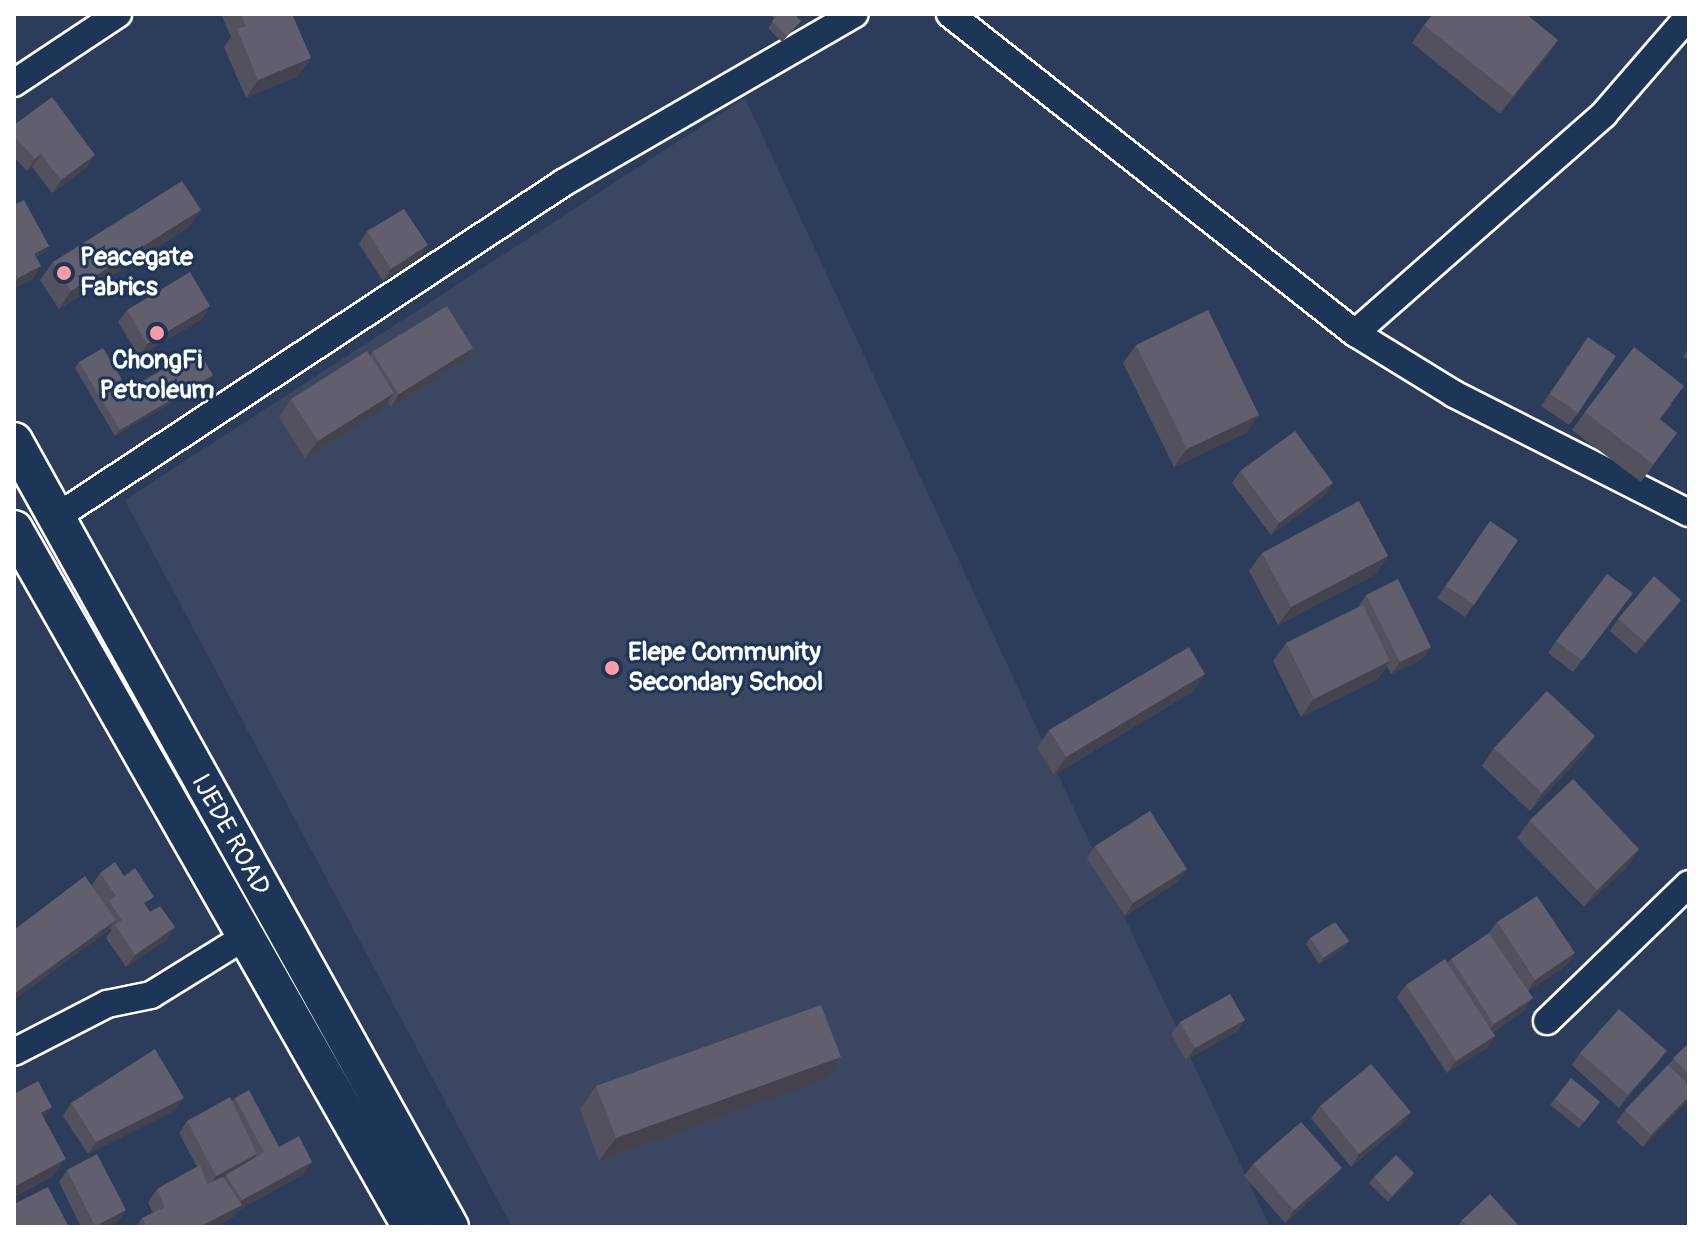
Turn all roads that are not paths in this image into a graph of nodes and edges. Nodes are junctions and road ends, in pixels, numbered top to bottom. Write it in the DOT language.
graph roads {
  1 [pos="118,14"];
  2 [pos="854,14"];
  3 [pos="950,14"];
  4 [pos="1689,16"];
  5 [pos="14,83"];
  6 [pos="1355,333"];
  7 [pos="14,441"];
  8 [pos="1689,513"];
  9 [pos="55,518"];
  10 [pos="14,529"];
  11 [pos="1689,884"];
  12 [pos="246,936"];
  13 [pos="1547,1021"];
  14 [pos="14,1052"];
  15 [pos="411,1227"];
  16 [pos="450,1227"];
  1 -- 5 [label="street"];
  2 -- 9 [label="street"];
  3 -- 6 [label="street"];
  4 -- 6 [label="street"];
  6 -- 8 [label="street"];
  7 -- 9 [label="main road, IJEDE ROAD"];
  9 -- 16 [label="main road, IJEDE ROAD"];
  10 -- 12 [label="main road, IJEDE ROAD"];
  11 -- 13 [label="street"];
  12 -- 14 [label="street"];
  12 -- 15 [label="main road, IJEDE ROAD"];
}
